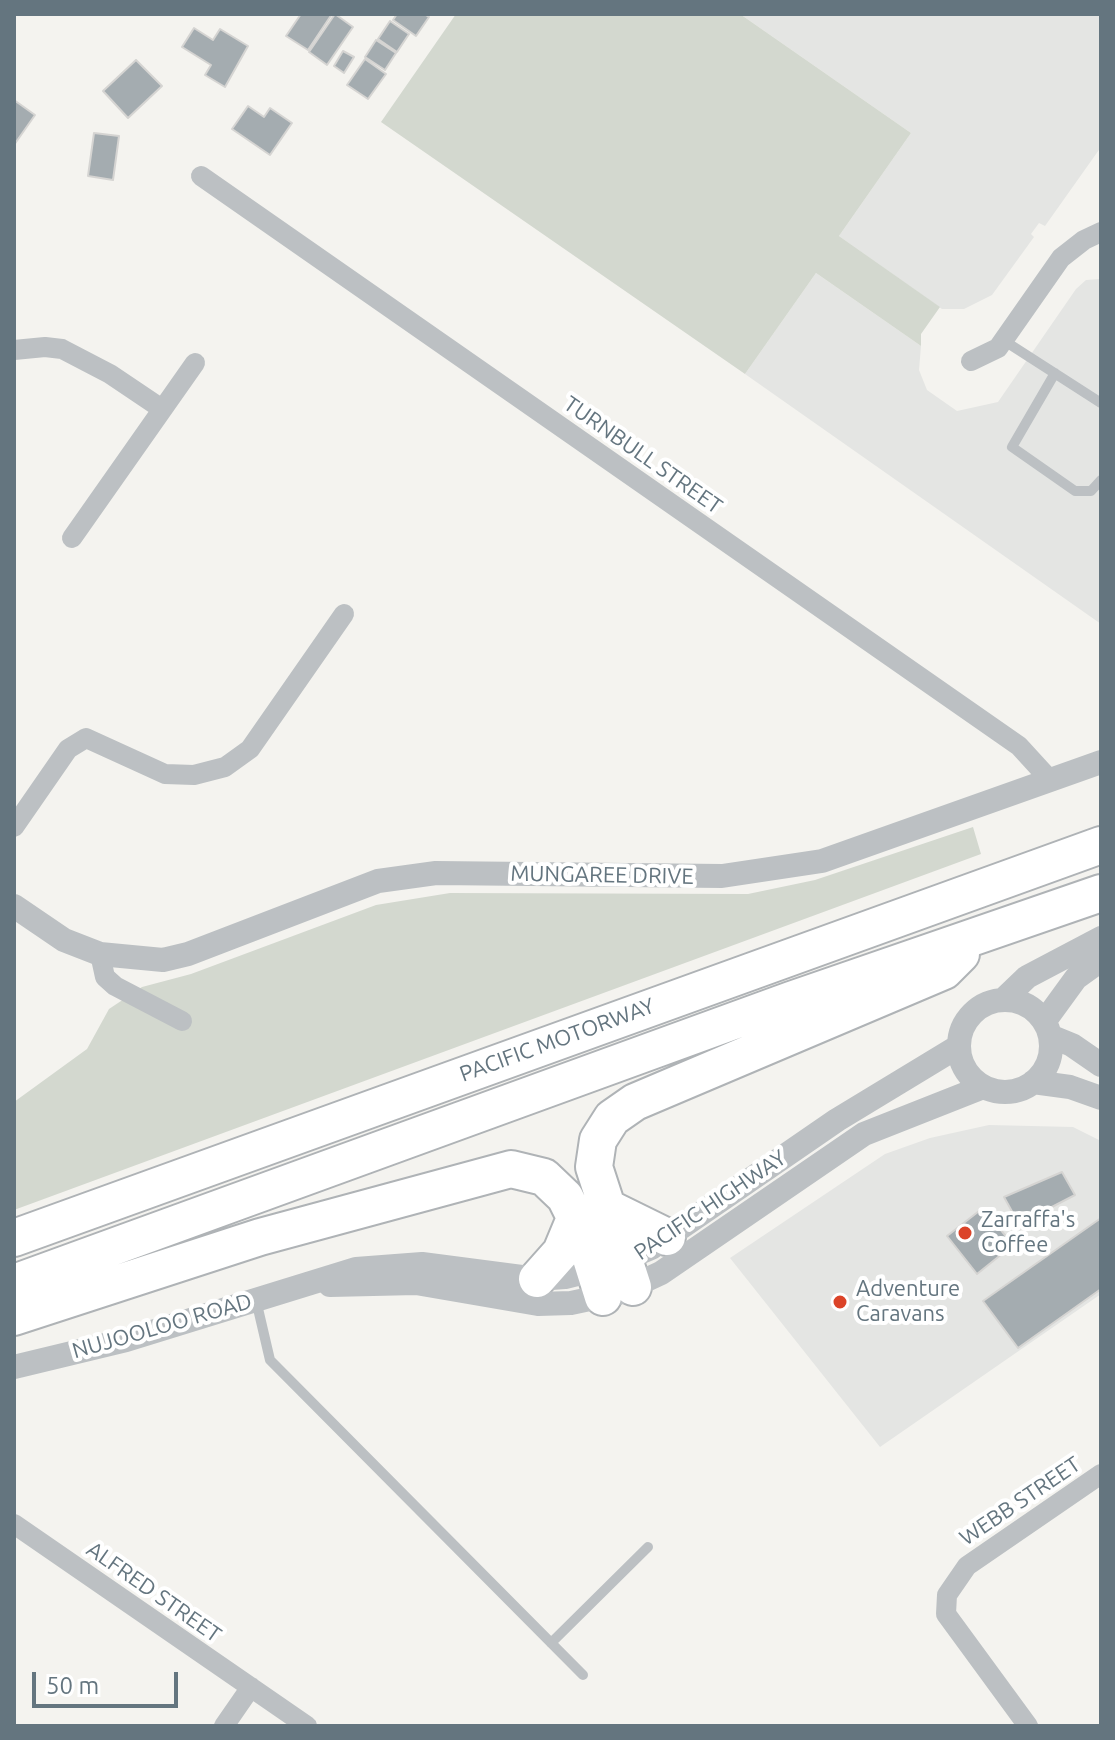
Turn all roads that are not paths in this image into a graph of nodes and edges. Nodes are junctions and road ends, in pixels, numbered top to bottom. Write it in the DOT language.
graph roads {
  1 [pos="201,176"];
  2 [pos="1101,232"];
  3 [pos="1003,340"];
  4 [pos="14,350"];
  5 [pos="971,361"];
  6 [pos="195,363"];
  7 [pos="1055,373"];
  8 [pos="1101,403"];
  9 [pos="162,409"];
  10 [pos="1101,480"];
  11 [pos="72,538"];
  12 [pos="344,614"];
  13 [pos="1101,762"];
  14 [pos="1051,781"];
  15 [pos="14,827"];
  16 [pos="1101,845"];
  17 [pos="1101,893"];
  18 [pos="14,906"];
  19 [pos="982,933"];
  20 [pos="1101,938"];
  21 [pos="100,954"];
  22 [pos="1101,960"];
  23 [pos="1003,1000"];
  24 [pos="182,1021"];
  25 [pos="1047,1029"];
  26 [pos="959,1046"];
  27 [pos="1101,1065"];
  28 [pos="1033,1082"];
  29 [pos="983,1087"];
  30 [pos="1101,1098"];
  31 [pos="590,1211"];
  32 [pos="667,1237"];
  33 [pos="14,1238"];
  34 [pos="537,1279"];
  35 [pos="614,1279"];
  36 [pos="14,1283"];
  37 [pos="309,1284"];
  38 [pos="256,1298"];
  39 [pos="14,1317"];
  40 [pos="14,1367"];
  41 [pos="1101,1474"];
  42 [pos="14,1524"];
  43 [pos="648,1547"];
  44 [pos="551,1643"];
  45 [pos="583,1675"];
  46 [pos="251,1687"];
  47 [pos="224,1726"];
  48 [pos="307,1726"];
  49 [pos="1028,1726"];
  1 -- 14 [label="street, TURNBULL STREET"];
  2 -- 3 [label="street"];
  3 -- 5 [label="street"];
  3 -- 7 [label="lane"];
  4 -- 9 [label="street"];
  6 -- 9 [label="street"];
  7 -- 8 [label="lane"];
  7 -- 10 [label="lane"];
  9 -- 11 [label="street"];
  12 -- 15 [label="street"];
  13 -- 14 [label="street, MUNGAREE DRIVE"];
  14 -- 21 [label="street, MUNGAREE DRIVE"];
  16 -- 33 [label="highway, PACIFIC MOTORWAY"];
  17 -- 19 [label="highway, PACIFIC MOTORWAY"];
  18 -- 21 [label="street, MUNGAREE DRIVE"];
  19 -- 31 [label="highway"];
  19 -- 36 [label="highway, PACIFIC MOTORWAY"];
  20 -- 23 [label="street"];
  21 -- 24 [label="street"];
  22 -- 25 [label="street"];
  23 -- 25 [label="street"];
  23 -- 26 [label="street"];
  25 -- 27 [label="street"];
  25 -- 28 [label="street"];
  26 -- 29 [label="street"];
  26 -- 32 [label="street, PACIFIC HIGHWAY"];
  28 -- 29 [label="street"];
  28 -- 30 [label="street"];
  29 -- 35 [label="street, PACIFIC HIGHWAY"];
  31 -- 32 [label="highway"];
  31 -- 34 [label="highway"];
  31 -- 35 [label="highway"];
  31 -- 39 [label="highway"];
  32 -- 35 [label="street, PACIFIC HIGHWAY"];
  34 -- 35 [label="street, PACIFIC HIGHWAY"];
  34 -- 37 [label="street, PACIFIC HIGHWAY"];
  35 -- 37 [label="street, PACIFIC HIGHWAY"];
  37 -- 38 [label="street, NUJOOLOO ROAD"];
  38 -- 40 [label="street, NUJOOLOO ROAD"];
  38 -- 44 [label="lane"];
  41 -- 49 [label="street, WEBB STREET"];
  42 -- 46 [label="street, ALFRED STREET"];
  43 -- 44 [label="lane"];
  44 -- 45 [label="lane"];
  46 -- 47 [label="street"];
  46 -- 48 [label="street, ALFRED STREET"];
}
